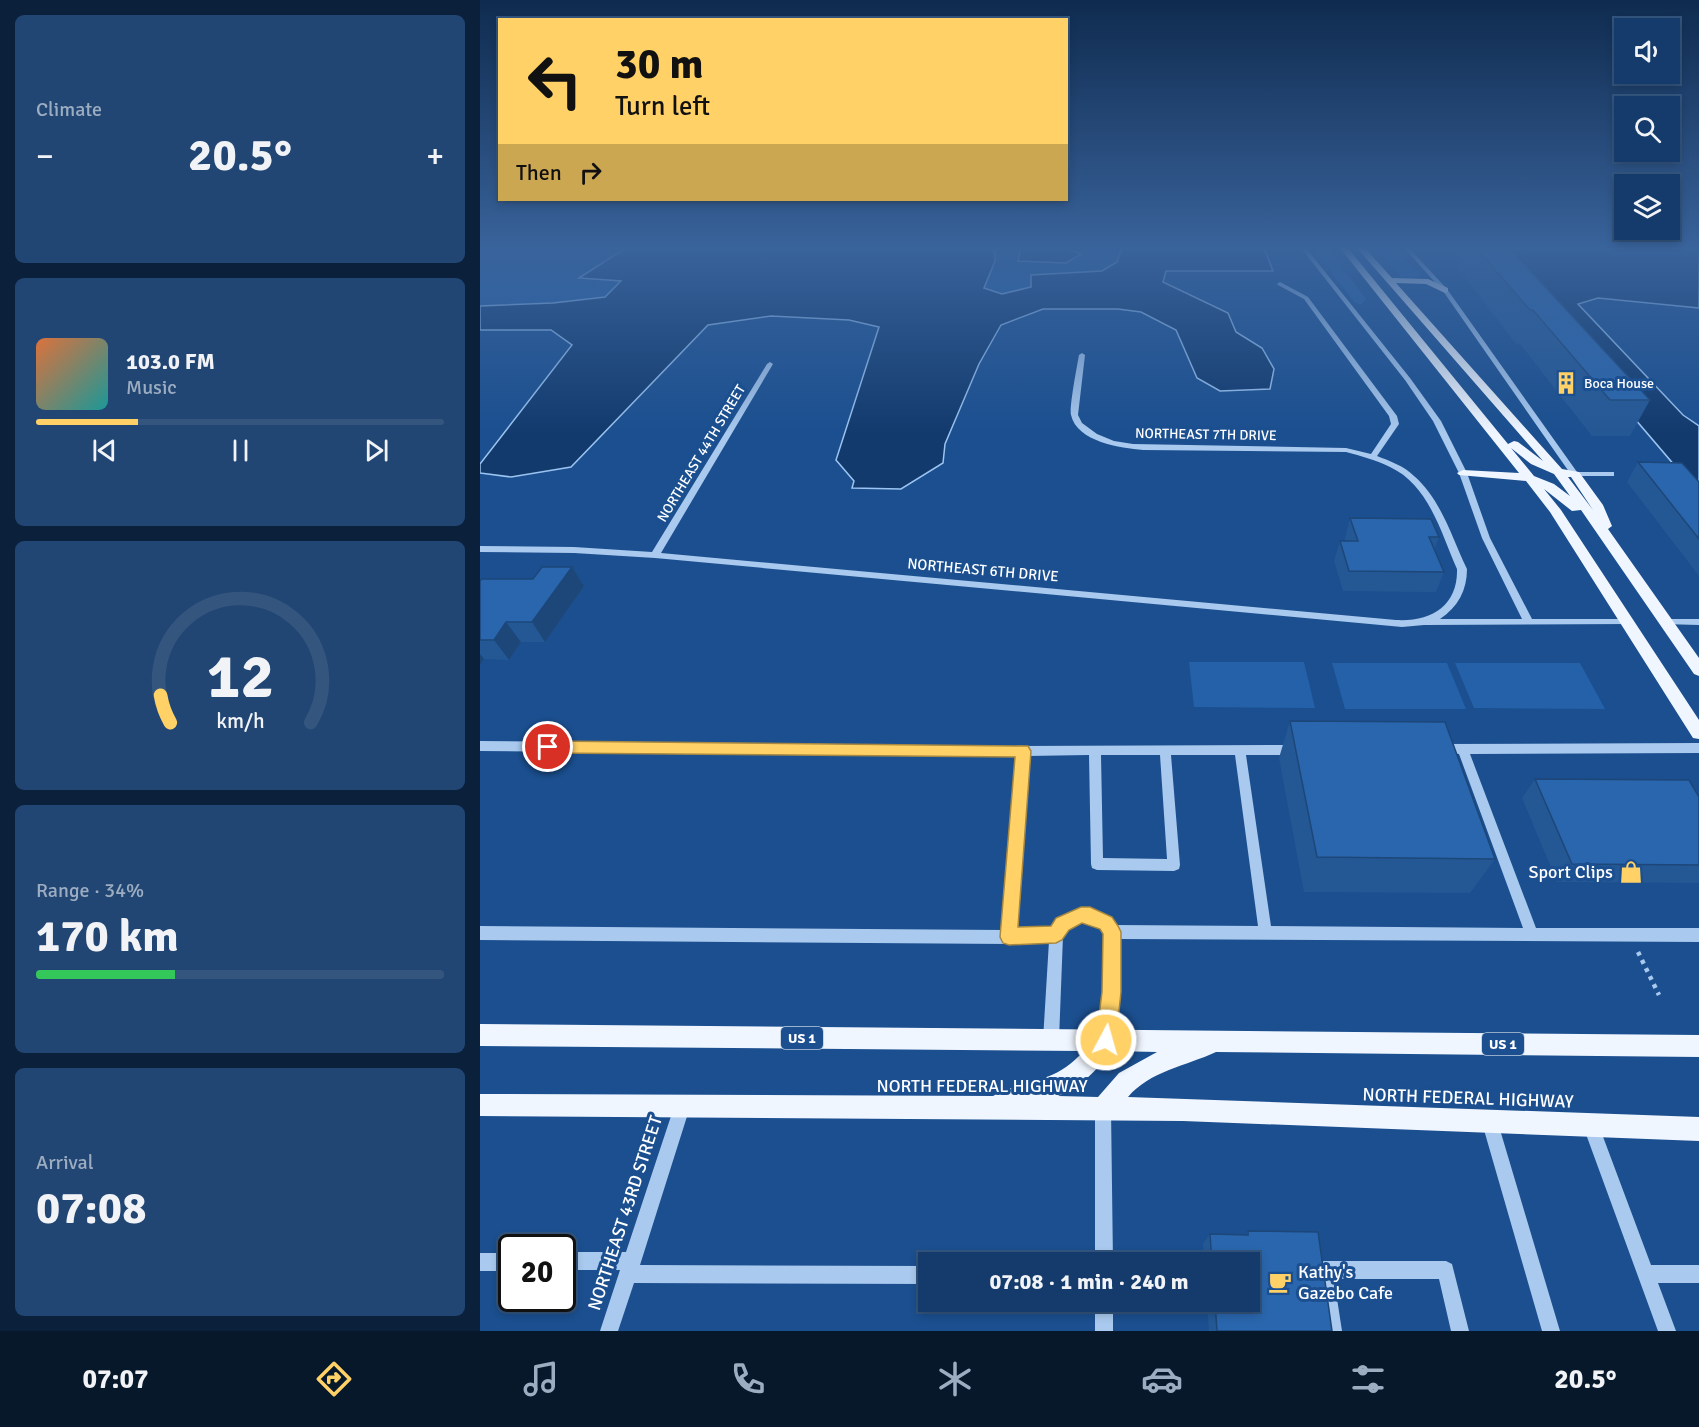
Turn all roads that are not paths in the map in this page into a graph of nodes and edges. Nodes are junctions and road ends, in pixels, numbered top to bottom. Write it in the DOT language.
graph roads {
  1 [pos="1315,310"];
  2 [pos="1353,310"];
  3 [pos="1394,310"];
  4 [pos="1416,310"];
  5 [pos="1459,310"];
  6 [pos="1082,355"];
  7 [pos="770,364"];
  8 [pos="1468,401"];
  9 [pos="1374,455"];
  10 [pos="1463,473"];
  11 [pos="1559,473"];
  12 [pos="1575,474"];
  13 [pos="1611,474"];
  14 [pos="1529,477"];
  15 [pos="1615,548"];
  16 [pos="480,549"];
  17 [pos="655,555"];
  18 [pos="1423,622"];
  19 [pos="1529,622"];
  20 [pos="1627,622"];
  21 [pos="1666,622"];
  22 [pos="1699,622"];
  23 [pos="1699,670"];
  24 [pos="1699,733"];
  25 [pos="480,746"];
  26 [pos="1699,748"];
  27 [pos="1428,749"];
  28 [pos="1463,749"];
  29 [pos="1240,750"];
  30 [pos="1310,750"];
  31 [pos="1023,751"];
  32 [pos="1095,751"];
  33 [pos="1165,751"];
  34 [pos="1265,931"];
  35 [pos="1112,932"];
  36 [pos="480,933"];
  37 [pos="1056,934"];
  38 [pos="1532,934"];
  39 [pos="1699,935"];
  40 [pos="1009,937"];
  41 [pos="480,1035"];
  42 [pos="1051,1040"];
  43 [pos="1106,1040"];
  44 [pos="1220,1041"];
  45 [pos="1699,1046"];
  46 [pos="480,1105"];
  47 [pos="682,1107"];
  48 [pos="984,1109"];
  49 [pos="1103,1109"];
  50 [pos="1490,1123"];
  51 [pos="1591,1126"];
  52 [pos="1699,1129"];
  53 [pos="1104,1252"];
  54 [pos="480,1262"];
  55 [pos="498,1262"];
  56 [pos="576,1263"];
  57 [pos="630,1267"];
  58 [pos="1646,1274"];
  59 [pos="1699,1274"];
  60 [pos="918,1275"];
  61 [pos="1104,1312"];
  62 [pos="609,1331"];
  63 [pos="1104,1331"];
  64 [pos="1333,1331"];
  65 [pos="1460,1331"];
  66 [pos="1551,1331"];
  67 [pos="1667,1331"];
  1 -- 9 [label="street"];
  2 -- 10 [label="street"];
  3 -- 8 [label="main road"];
  4 -- 11 [label="main road"];
  5 -- 12 [label="street"];
  6 -- 9 [label="street, NORTHEAST 7TH DRIVE"];
  7 -- 17 [label="street, NORTHEAST 44TH STREET"];
  8 -- 11 [label="main road"];
  8 -- 14 [label="main road"];
  9 -- 18 [label="street, NORTHEAST 7TH DRIVE"];
  10 -- 14 [label="main road"];
  10 -- 19 [label="street"];
  11 -- 12 [label="main road"];
  11 -- 15 [label="main road"];
  12 -- 13 [label="street"];
  12 -- 15 [label="main road"];
  14 -- 15 [label="main road"];
  14 -- 20 [label="main road"];
  15 -- 21 [label="main road"];
  16 -- 17 [label="street, NORTHEAST 6TH DRIVE"];
  17 -- 18 [label="street, NORTHEAST 6TH DRIVE"];
  18 -- 19 [label="street, NORTHEAST 6TH DRIVE"];
  19 -- 20 [label="street, NORTHEAST 6TH DRIVE"];
  20 -- 24 [label="main road"];
  21 -- 22 [label="street"];
  21 -- 23 [label="main road"];
  25 -- 31 [label="street"];
  26 -- 28 [label="street"];
  27 -- 28 [label="street"];
  28 -- 38 [label="street"];
  29 -- 30 [label="street"];
  29 -- 33 [label="street"];
  29 -- 34 [label="street"];
  31 -- 32 [label="street"];
  31 -- 40 [label="street"];
  32 -- 33 [label="street"];
  32 -- 33 [label="street"];
  34 -- 35 [label="street"];
  34 -- 38 [label="street"];
  35 -- 37 [label="street"];
  35 -- 43 [label="street"];
  36 -- 40 [label="street"];
  37 -- 40 [label="street"];
  37 -- 42 [label="street"];
  38 -- 39 [label="street"];
  41 -- 42 [label="main road, US 1"];
  42 -- 43 [label="main road, US 1"];
  43 -- 44 [label="main road, US 1"];
  43 -- 48 [label="main road"];
  44 -- 45 [label="main road, US 1"];
  44 -- 49 [label="main road"];
  46 -- 47 [label="main road, NORTH FEDERAL HIGHWAY"];
  47 -- 48 [label="main road, NORTH FEDERAL HIGHWAY"];
  47 -- 57 [label="street, NORTHEAST 43RD STREET"];
  48 -- 49 [label="main road, NORTH FEDERAL HIGHWAY"];
  49 -- 50 [label="main road, NORTH FEDERAL HIGHWAY"];
  49 -- 53 [label="street"];
  50 -- 51 [label="main road, NORTH FEDERAL HIGHWAY"];
  50 -- 66 [label="street"];
  51 -- 52 [label="main road, NORTH FEDERAL HIGHWAY"];
  51 -- 58 [label="street"];
  54 -- 55 [label="street"];
  56 -- 57 [label="street"];
  57 -- 60 [label="street"];
  57 -- 62 [label="street, NORTHEAST 43RD STREET"];
  58 -- 59 [label="street"];
  58 -- 67 [label="street"];
  61 -- 63 [label="street"];
  64 -- 65 [label="street"];
}
